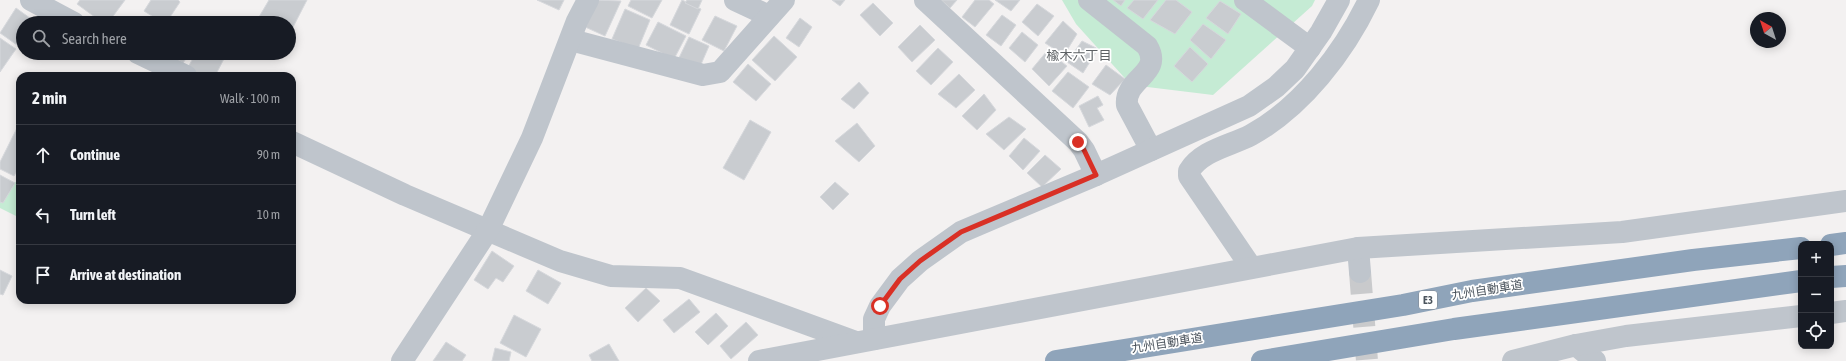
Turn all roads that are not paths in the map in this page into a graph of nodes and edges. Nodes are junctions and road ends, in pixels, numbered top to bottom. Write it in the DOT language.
graph roads {
  1 [pos="31,0"];
  2 [pos="588,0"];
  3 [pos="735,0"];
  4 [pos="784,0"];
  5 [pos="925,0"];
  6 [pos="1088,0"];
  7 [pos="1245,0"];
  8 [pos="1339,0"];
  9 [pos="1369,0"];
  10 [pos="61,16"];
  11 [pos="769,16"];
  12 [pos="571,40"];
  13 [pos="1310,48"];
  14 [pos="153,60"];
  15 [pos="178,72"];
  16 [pos="296,144"];
  17 [pos="1151,150"];
  18 [pos="1096,175"];
  19 [pos="1846,201"];
  20 [pos="488,230"];
  21 [pos="1846,243"];
  22 [pos="1834,245"];
  23 [pos="1358,248"];
  24 [pos="1798,248"];
  25 [pos="1251,267"];
  26 [pos="1360,272"];
  27 [pos="1846,276"];
  28 [pos="1834,277"];
  29 [pos="1798,281"];
  30 [pos="1846,311"];
  31 [pos="1834,313"];
  32 [pos="1798,316"];
  33 [pos="865,341"];
  34 [pos="1576,345"];
  35 [pos="402,361"];
  36 [pos="759,361"];
  37 [pos="1056,361"];
  38 [pos="1262,361"];
  39 [pos="1513,361"];
  40 [pos="1595,361"];
  1 -- 10 [label="street"];
  2 -- 12 [label="street"];
  3 -- 11 [label="street"];
  4 -- 11 [label="street"];
  5 -- 18 [label="street"];
  6 -- 17 [label="street"];
  7 -- 13 [label="street"];
  8 -- 13 [label="street"];
  9 -- 25 [label="street"];
  11 -- 12 [label="street"];
  12 -- 20 [label="street"];
  13 -- 17 [label="street"];
  14 -- 15 [label="street"];
  16 -- 20 [label="street"];
  17 -- 18 [label="street"];
  18 -- 33 [label="street"];
  19 -- 23 [label="street"];
  20 -- 33 [label="street"];
  20 -- 35 [label="street"];
  21 -- 22 [label="highway"];
  23 -- 25 [label="street"];
  23 -- 26 [label="street"];
  24 -- 37 [label="highway, 九州自動車道 / E3"];
  25 -- 33 [label="street"];
  27 -- 28 [label="highway"];
  29 -- 38 [label="highway"];
  30 -- 31 [label="street"];
  32 -- 34 [label="street"];
  33 -- 36 [label="street"];
  34 -- 39 [label="street"];
  34 -- 40 [label="street"];
}
